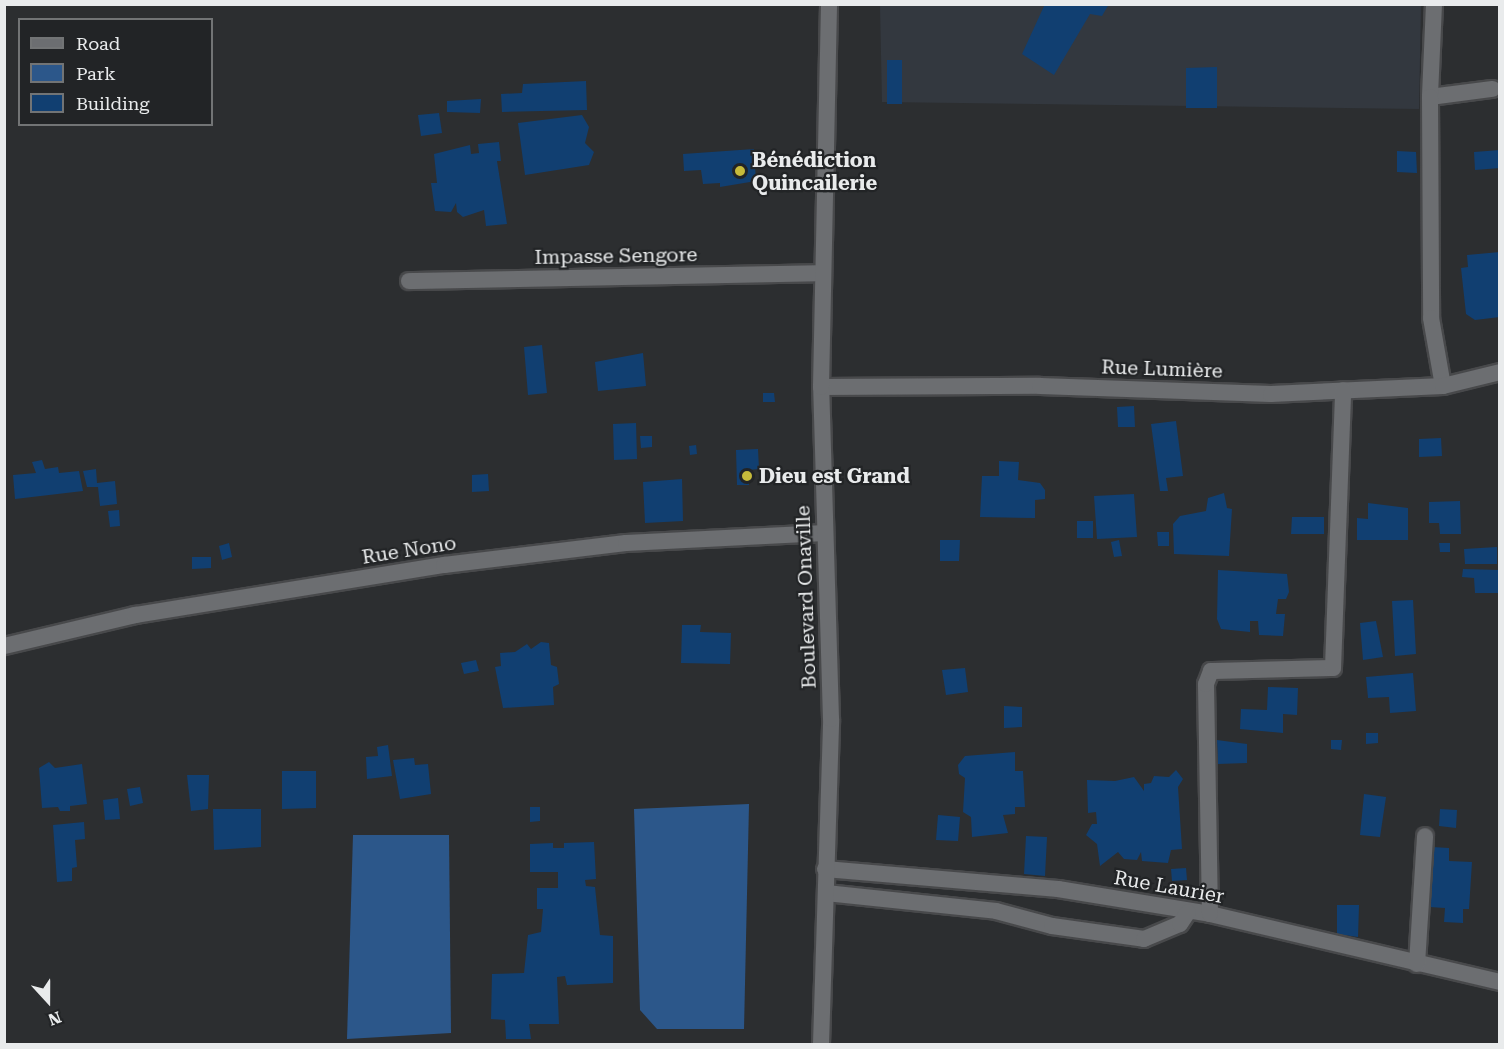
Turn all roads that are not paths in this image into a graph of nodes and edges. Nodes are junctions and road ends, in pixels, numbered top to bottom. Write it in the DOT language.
graph roads {
  1 [pos="829,4"];
  2 [pos="1434,4"];
  3 [pos="1492,89"];
  4 [pos="1430,97"];
  5 [pos="823,273"];
  6 [pos="410,281"];
  7 [pos="1500,372"];
  8 [pos="1443,386"];
  9 [pos="821,387"];
  10 [pos="1343,390"];
  11 [pos="825,533"];
  12 [pos="4,646"];
  13 [pos="1425,836"];
  14 [pos="825,869"];
  15 [pos="826,893"];
  16 [pos="1188,912"];
  17 [pos="1210,914"];
  18 [pos="1417,964"];
  19 [pos="1500,982"];
  20 [pos="821,1044"];
  1 -- 5 [label="street, Boulevard Onaville"];
  2 -- 4 [label="street"];
  3 -- 4 [label="street"];
  4 -- 8 [label="street"];
  5 -- 6 [label="street, Impasse Sengore"];
  5 -- 9 [label="street, Boulevard Onaville"];
  7 -- 8 [label="street, Rue Lumière"];
  8 -- 10 [label="street, Rue Lumière"];
  9 -- 10 [label="street, Rue Lumière"];
  9 -- 11 [label="street, Boulevard Onaville"];
  10 -- 17 [label="street"];
  11 -- 12 [label="street, Rue Nono"];
  11 -- 14 [label="street, Boulevard Onaville"];
  13 -- 18 [label="street"];
  14 -- 15 [label="street, Boulevard Onaville"];
  14 -- 16 [label="street, Rue Laurier"];
  15 -- 16 [label="street"];
  15 -- 20 [label="street, Boulevard Onaville"];
  16 -- 17 [label="street, Rue Laurier"];
  17 -- 18 [label="street, Rue Laurier"];
  18 -- 19 [label="street, Rue Laurier"];
}
